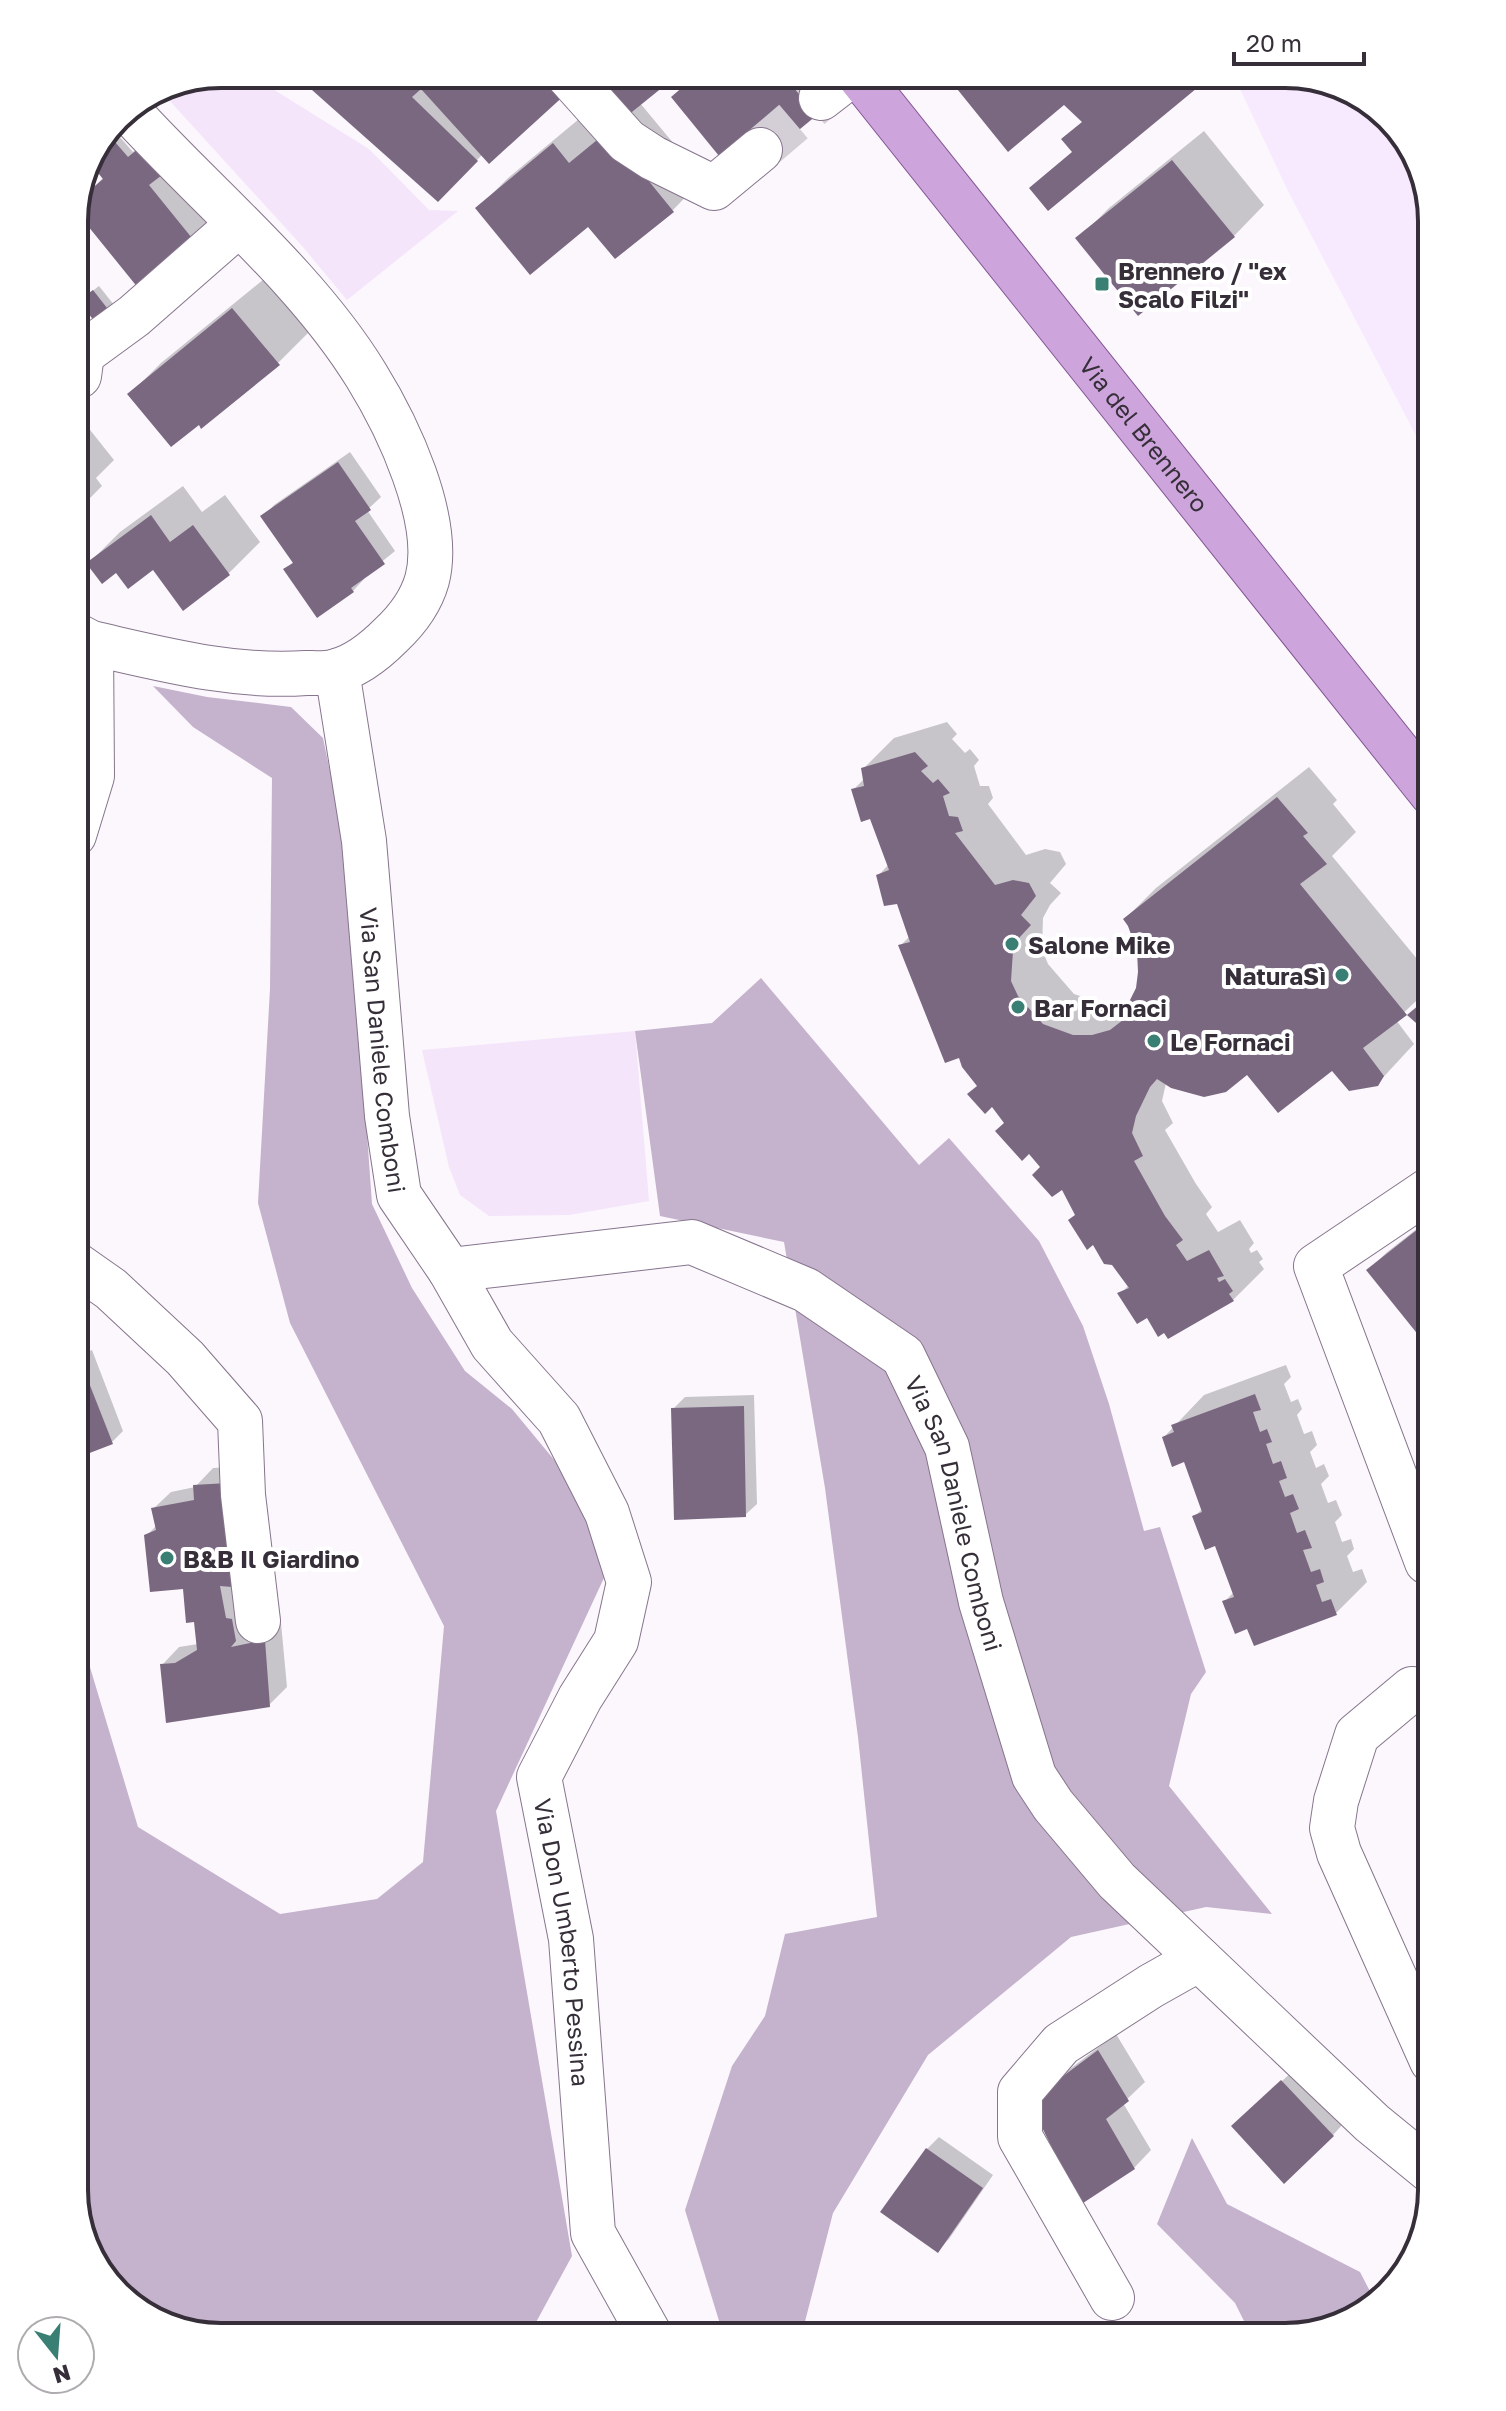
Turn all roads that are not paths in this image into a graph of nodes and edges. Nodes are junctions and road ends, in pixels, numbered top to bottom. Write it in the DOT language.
graph roads {
  1 [pos="580,88"];
  2 [pos="849,88"];
  3 [pos="137,119"];
  4 [pos="760,150"];
  5 [pos="239,224"];
  6 [pos="88,354"];
  7 [pos="88,640"];
  8 [pos="337,671"];
  9 [pos="88,721"];
  10 [pos="1418,777"];
  11 [pos="88,789"];
  12 [pos="1418,1197"];
  13 [pos="450,1270"];
  14 [pos="88,1273"];
  15 [pos="1418,1538"];
  16 [pos="258,1621"];
  17 [pos="1412,1689"];
  18 [pos="1199,1959"];
  19 [pos="1418,2030"];
  20 [pos="1418,2149"];
  21 [pos="1112,2298"];
  22 [pos="643,2323"];
  1 -- 4 [label="street"];
  2 -- 10 [label="main road, Via del Brennero"];
  3 -- 5 [label="street"];
  5 -- 6 [label="street"];
  5 -- 8 [label="street"];
  7 -- 8 [label="street"];
  8 -- 13 [label="street, Via San Daniele Comboni"];
  9 -- 11 [label="street"];
  12 -- 15 [label="street"];
  13 -- 18 [label="street, Via San Daniele Comboni"];
  13 -- 22 [label="street, Via Don Umberto Pessina"];
  14 -- 16 [label="street"];
  17 -- 19 [label="street"];
  18 -- 20 [label="street, Via San Daniele Comboni"];
  18 -- 21 [label="street"];
}
